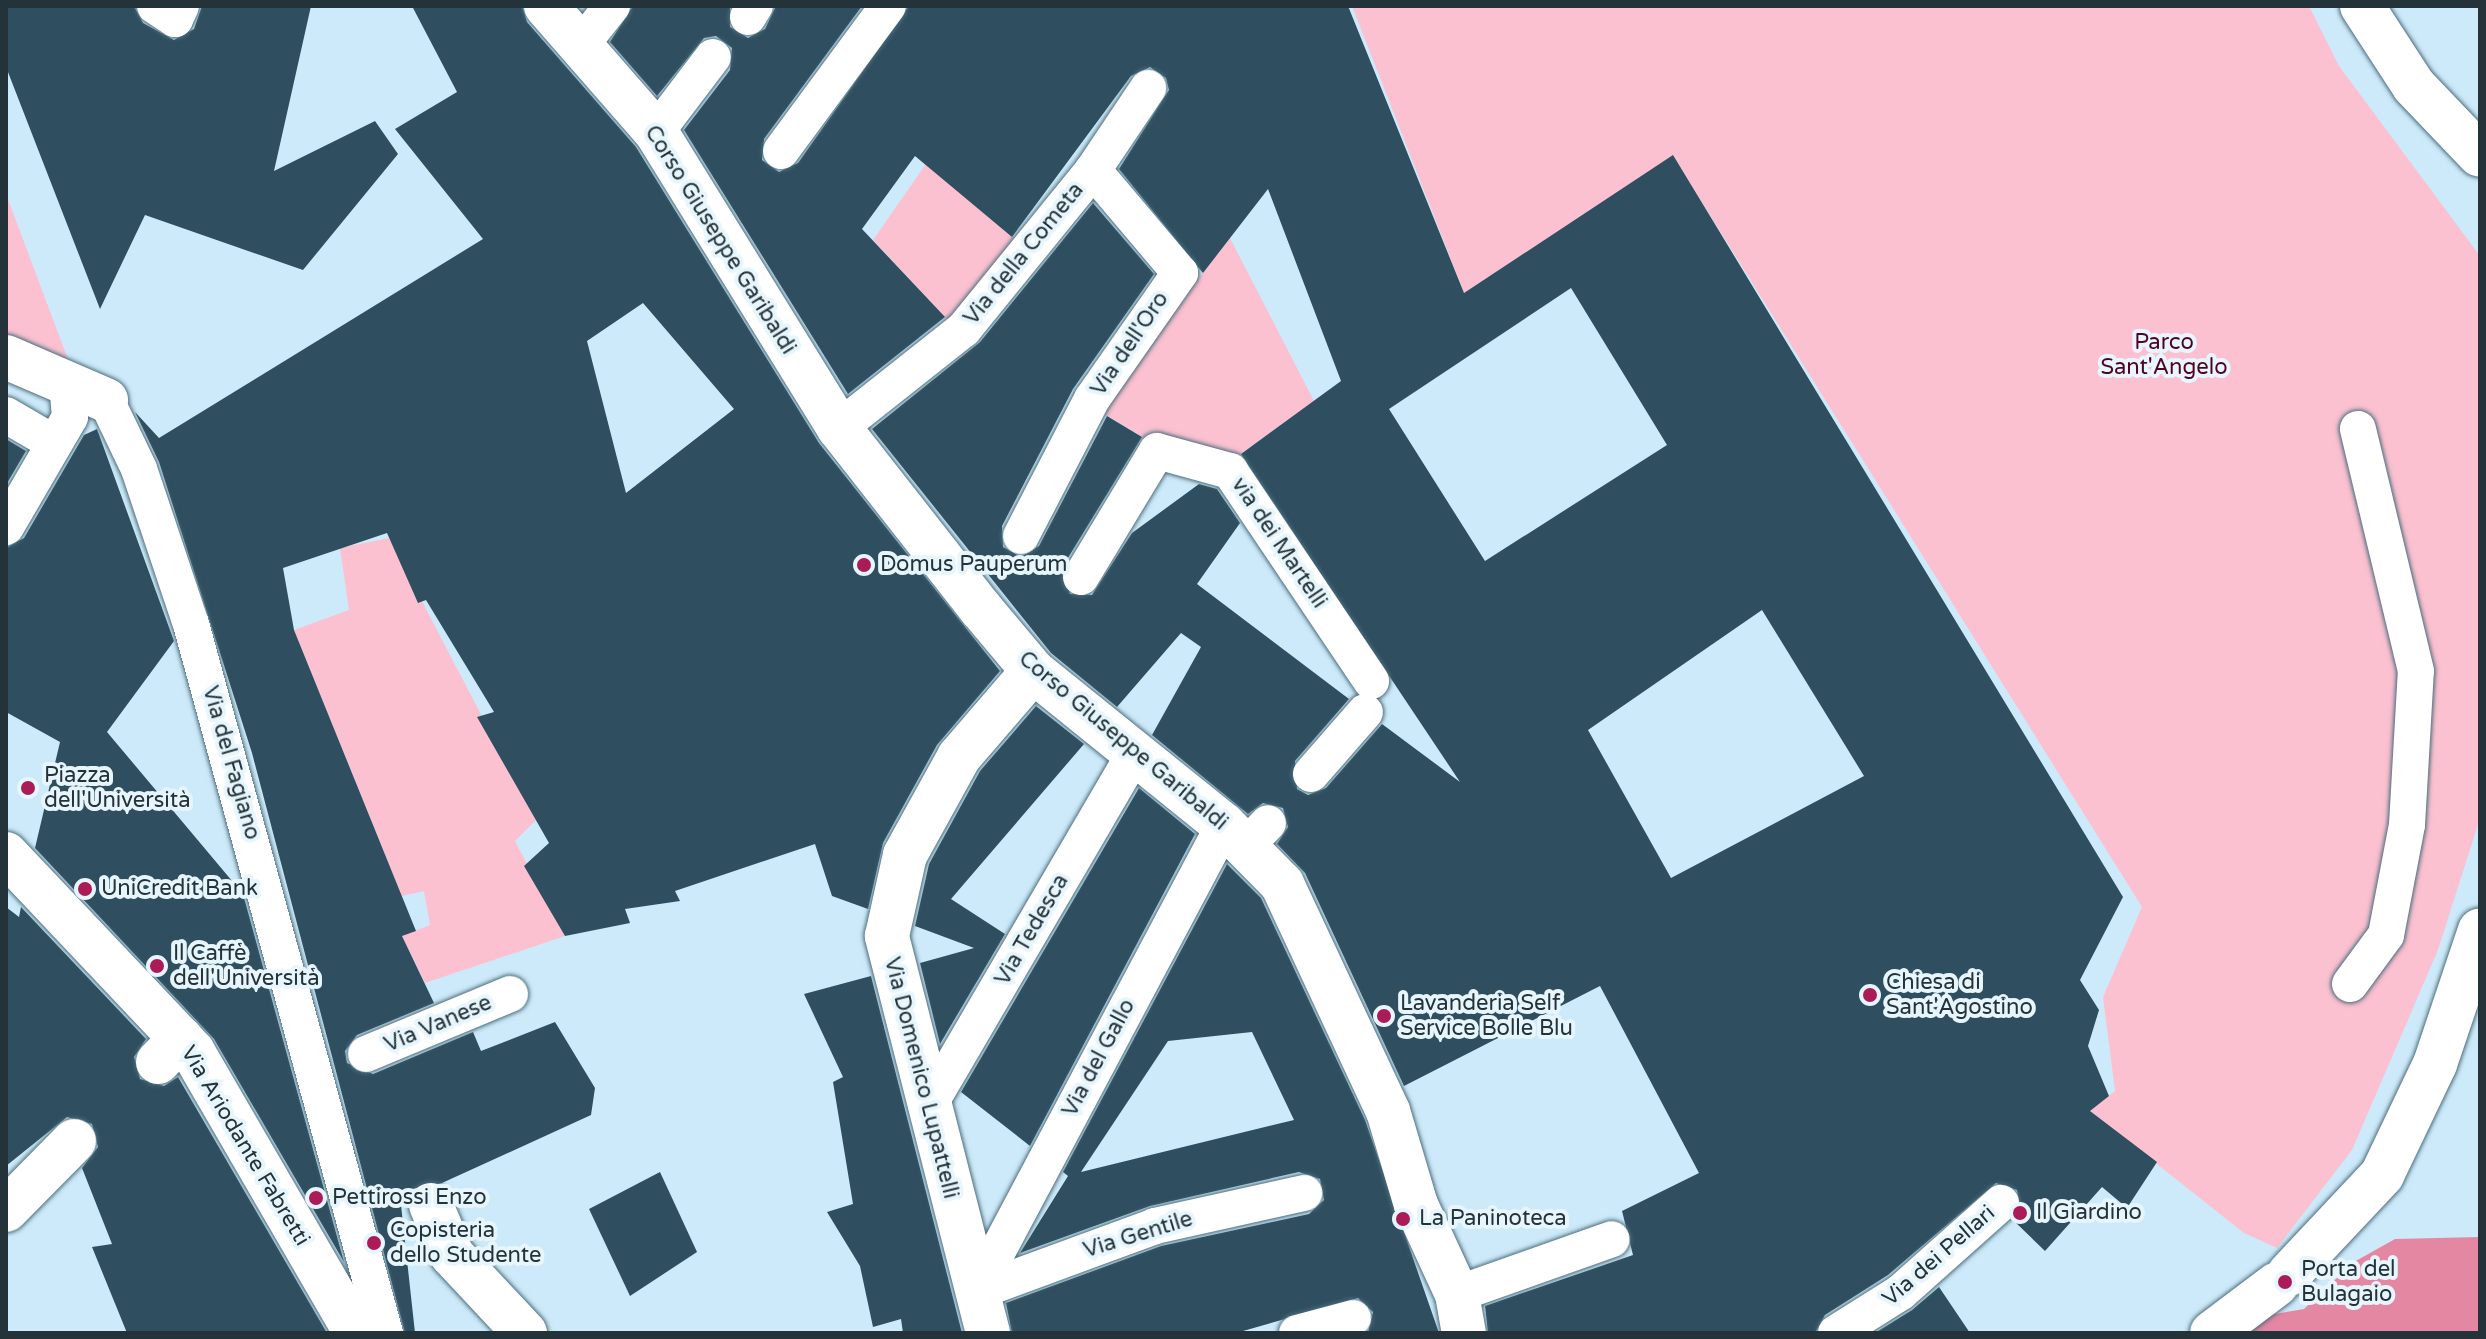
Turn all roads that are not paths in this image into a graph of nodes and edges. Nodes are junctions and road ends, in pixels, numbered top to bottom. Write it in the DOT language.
graph roads {
  1 [pos="155,6"];
  2 [pos="181,6"];
  3 [pos="546,6"];
  4 [pos="612,6"];
  5 [pos="888,6"];
  6 [pos="2362,6"];
  7 [pos="581,45"];
  8 [pos="713,57"];
  9 [pos="1148,88"];
  10 [pos="656,132"];
  11 [pos="781,151"];
  12 [pos="2480,155"];
  13 [pos="1093,170"];
  14 [pos="6,357"];
  15 [pos="67,384"];
  16 [pos="106,400"];
  17 [pos="6,415"];
  18 [pos="839,428"];
  19 [pos="2358,429"];
  20 [pos="54,443"];
  21 [pos="6,527"];
  22 [pos="1021,536"];
  23 [pos="1081,577"];
  24 [pos="1034,658"];
  25 [pos="1135,753"];
  26 [pos="1311,774"];
  27 [pos="1246,832"];
  28 [pos="12,861"];
  29 [pos="2480,930"];
  30 [pos="2350,984"];
  31 [pos="510,994"];
  32 [pos="340,1062"];
  33 [pos="928,1107"];
  34 [pos="74,1141"];
  35 [pos="1304,1193"];
  36 [pos="2001,1203"];
  37 [pos="431,1205"];
  38 [pos="6,1210"];
  39 [pos="1612,1239"];
  40 [pos="976,1292"];
  41 [pos="1462,1304"];
  42 [pos="1353,1318"];
  43 [pos="1304,1332"];
  44 [pos="356,1333"];
  45 [pos="385,1333"];
  46 [pos="525,1333"];
  47 [pos="988,1333"];
  48 [pos="1836,1333"];
  49 [pos="2212,1333"];
  1 -- 2 [label="lane"];
  3 -- 7 [label="street, Corso Giuseppe Garibaldi"];
  4 -- 7 [label="lane"];
  5 -- 11 [label="lane"];
  6 -- 12 [label="street"];
  7 -- 10 [label="street, Corso Giuseppe Garibaldi"];
  8 -- 10 [label="lane"];
  9 -- 13 [label="lane, Via della Cometa"];
  10 -- 18 [label="street, Corso Giuseppe Garibaldi"];
  13 -- 18 [label="lane, Via della Cometa"];
  13 -- 22 [label="lane, Via dell'Oro"];
  14 -- 15 [label="street, Via del Fagiano"];
  15 -- 16 [label="street, Via del Fagiano"];
  15 -- 20 [label="lane"];
  16 -- 32 [label="lane, Via del Fagiano"];
  17 -- 20 [label="lane"];
  18 -- 24 [label="street, Corso Giuseppe Garibaldi"];
  19 -- 30 [label="lane"];
  20 -- 21 [label="lane"];
  23 -- 26 [label="lane, via dei Martelli"];
  24 -- 25 [label="street, Corso Giuseppe Garibaldi"];
  24 -- 33 [label="street, Via Domenico Lupattelli"];
  25 -- 27 [label="street, Corso Giuseppe Garibaldi"];
  25 -- 33 [label="lane, Via Tedesca"];
  27 -- 40 [label="lane, Via del Gallo"];
  27 -- 41 [label="street, Corso Giuseppe Garibaldi"];
  28 -- 44 [label="street, Via Ariodante Fabretti"];
  29 -- 49 [label="street"];
  31 -- 32 [label="lane, Via Vanese"];
  32 -- 45 [label="lane, Via del Fagiano"];
  33 -- 40 [label="street, Via Domenico Lupattelli"];
  34 -- 38 [label="street"];
  35 -- 40 [label="lane, Via Gentile"];
  36 -- 48 [label="lane, Via dei Pellari"];
  37 -- 46 [label="street"];
  39 -- 41 [label="lane"];
  40 -- 47 [label="street, Via Domenico Lupattelli"];
  42 -- 43 [label="lane"];
}
